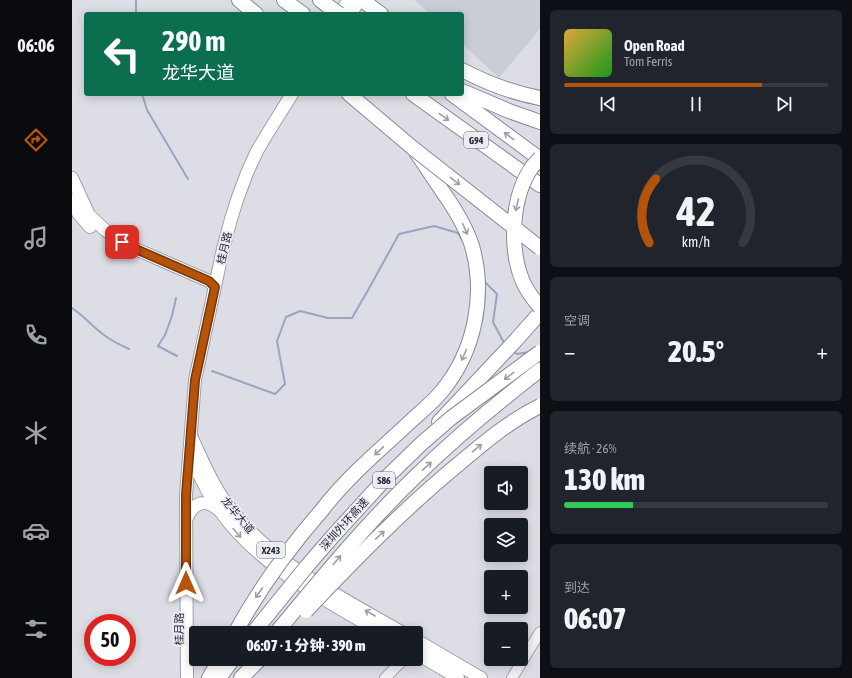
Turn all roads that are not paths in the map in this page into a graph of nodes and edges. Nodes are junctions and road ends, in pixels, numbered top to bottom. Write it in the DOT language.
graph roads {
  1 [pos="239,0"];
  2 [pos="284,0"];
  3 [pos="349,0"];
  4 [pos="361,0"];
  5 [pos="332,8"];
  6 [pos="254,12"];
  7 [pos="300,12"];
  8 [pos="352,12"];
  9 [pos="378,12"];
  10 [pos="464,71"];
  11 [pos="464,92"];
  12 [pos="281,96"];
  13 [pos="291,96"];
  14 [pos="352,96"];
  15 [pos="415,96"];
  16 [pos="455,96"];
  17 [pos="540,98"];
  18 [pos="540,122"];
  19 [pos="414,149"];
  20 [pos="540,158"];
  21 [pos="72,178"];
  22 [pos="540,185"];
  23 [pos="72,200"];
  24 [pos="540,248"];
  25 [pos="210,285"];
  26 [pos="540,307"];
  27 [pos="540,312"];
  28 [pos="540,352"];
  29 [pos="540,370"];
  30 [pos="540,406"];
  31 [pos="185,422"];
  32 [pos="187,437"];
  33 [pos="190,452"];
  34 [pos="386,478"];
  35 [pos="219,510"];
  36 [pos="186,520"];
  37 [pos="239,626"];
  38 [pos="259,626"];
  39 [pos="282,626"];
  40 [pos="292,626"];
  41 [pos="370,626"];
  42 [pos="391,626"];
  43 [pos="540,632"];
  44 [pos="423,644"];
  45 [pos="423,657"];
  46 [pos="216,666"];
  47 [pos="228,666"];
  48 [pos="249,666"];
  49 [pos="253,666"];
  50 [pos="397,666"];
  51 [pos="179,678"];
  52 [pos="187,678"];
  53 [pos="210,678"];
  54 [pos="220,678"];
  55 [pos="240,678"];
  56 [pos="385,678"];
  57 [pos="458,678"];
  58 [pos="481,678"];
  59 [pos="512,678"];
  1 -- 6 [label="highway"];
  2 -- 7 [label="highway"];
  3 -- 5 [label="main road"];
  4 -- 8 [label="main road"];
  4 -- 9 [label="highway"];
  10 -- 17 [label="highway"];
  11 -- 18 [label="highway"];
  12 -- 25 [label="main road, 桂月路"];
  13 -- 25 [label="main road, 桂月路"];
  14 -- 19 [label="highway"];
  15 -- 22 [label="highway, G94, one-way"];
  20 -- 16 [label="highway, G94, one-way"];
  19 -- 24 [label="highway, one-way, bridge"];
  19 -- 37 [label="highway, one-way, bridge"];
  20 -- 26 [label="highway, one-way, bridge"];
  21 -- 25 [label="main road"];
  23 -- 25 [label="main road"];
  25 -- 31 [label="main road, 桂月路"];
  25 -- 32 [label="main road, 桂月路"];
  27 -- 34 [label="highway, bridge"];
  28 -- 34 [label="highway, 深圳外环高速 / S86, one-way, bridge"];
  39 -- 29 [label="highway, 深圳外环高速 / S86, one-way, bridge"];
  40 -- 30 [label="highway, one-way, bridge"];
  31 -- 32 [label="main road, 龙华大道 / X243"];
  32 -- 33 [label="main road, 桂月路"];
  42 -- 32 [label="main road, 龙华大道 / X243, one-way"];
  32 -- 51 [label="main road, 桂月路"];
  33 -- 35 [label="main road, 龙华大道 / X243"];
  33 -- 36 [label="main road, 桂月路"];
  34 -- 38 [label="highway, 深圳外环高速 / S86, bridge"];
  35 -- 36 [label="main road"];
  35 -- 41 [label="main road, 龙华大道 / X243, one-way"];
  36 -- 52 [label="main road, 桂月路"];
  43 -- 59 [label="street"];
  44 -- 58 [label="main road"];
  45 -- 57 [label="main road"];
  46 -- 53 [label="highway"];
  47 -- 54 [label="highway"];
  48 -- 55 [label="highway"];
  49 -- 55 [label="highway"];
  50 -- 56 [label="street"];
}
